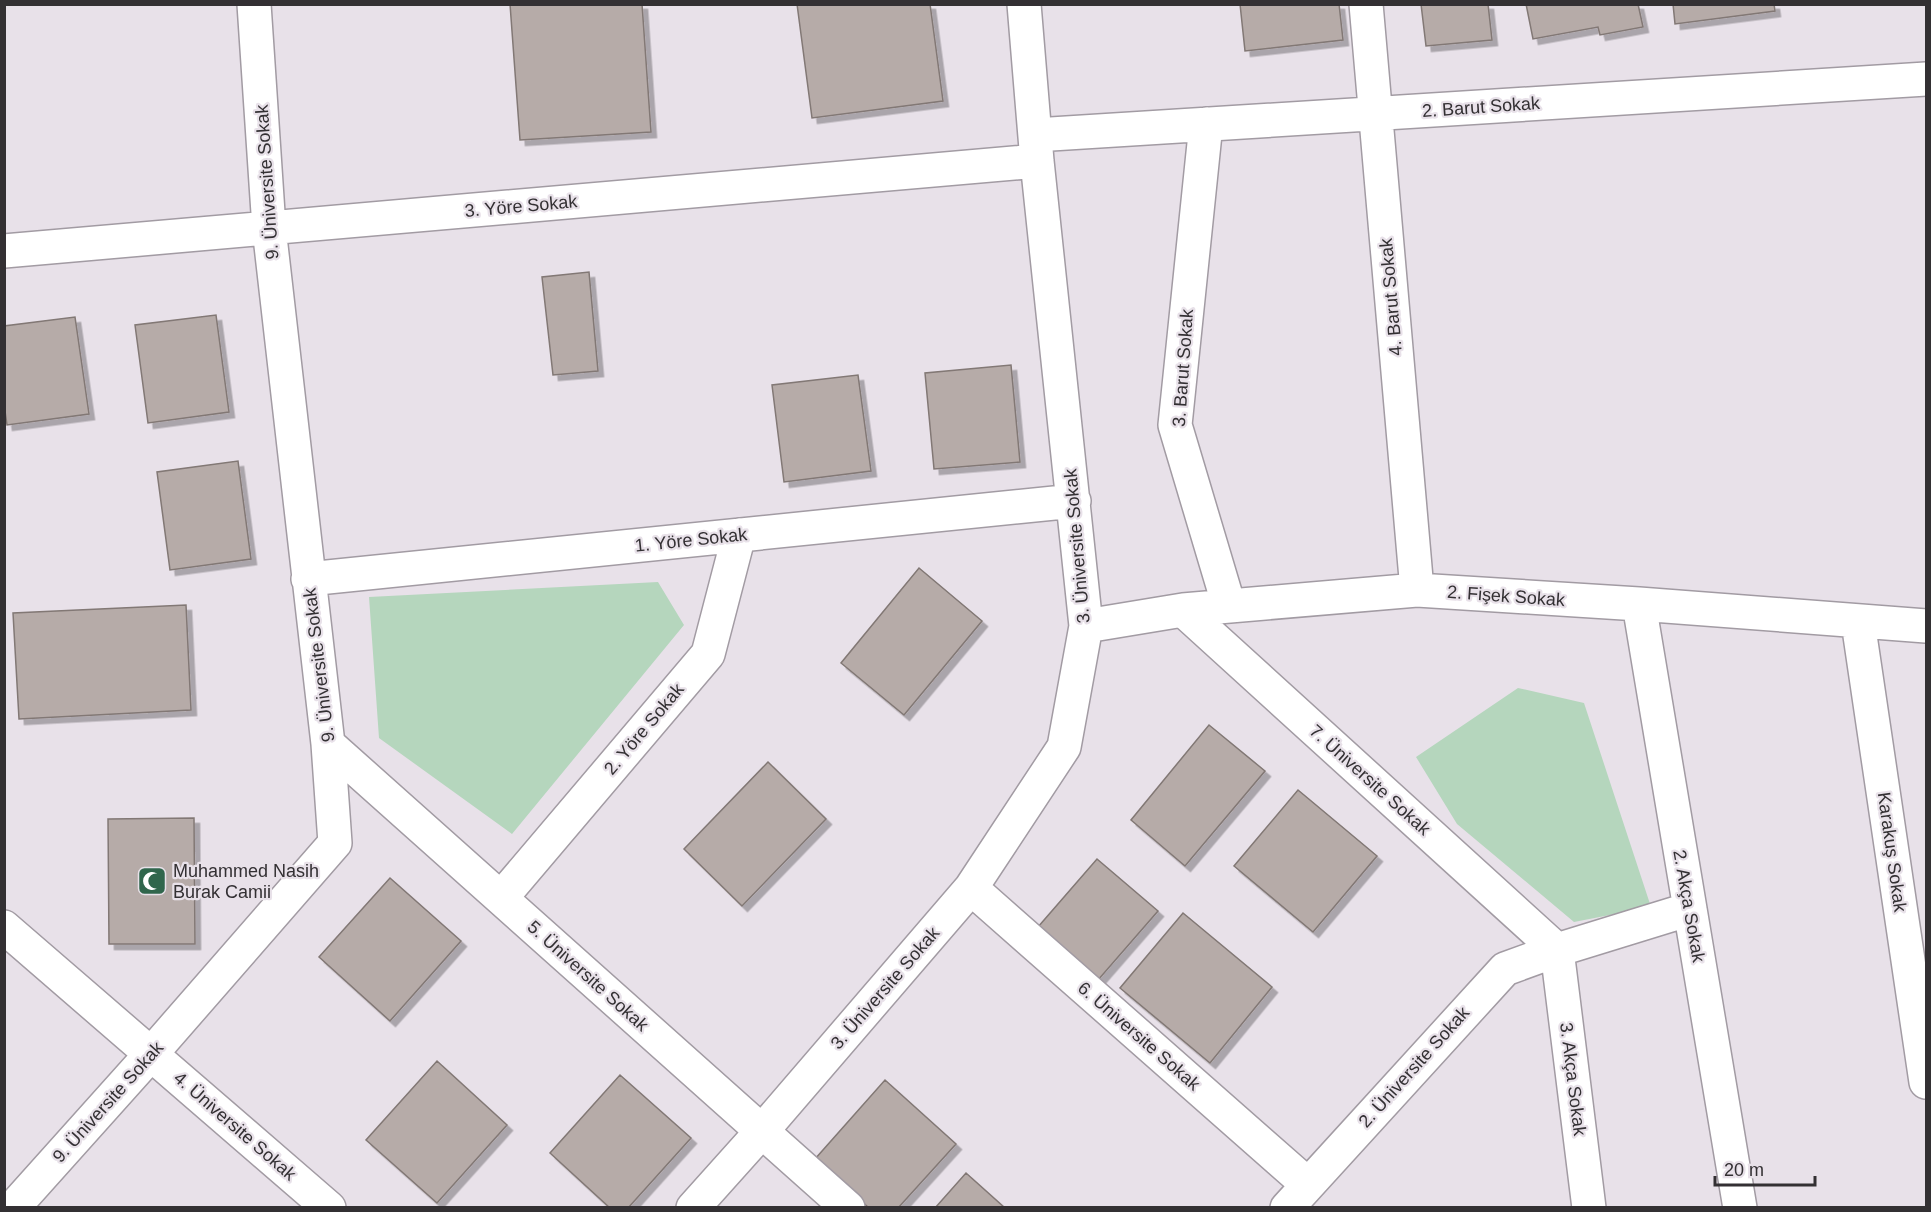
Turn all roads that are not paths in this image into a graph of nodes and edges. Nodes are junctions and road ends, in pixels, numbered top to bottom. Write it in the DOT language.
graph roads {
  1 [pos="254,4"];
  2 [pos="1024,4"];
  3 [pos="1366,4"];
  4 [pos="1926,79"];
  5 [pos="1376,114"];
  6 [pos="1206,124"];
  7 [pos="1036,148"];
  8 [pos="269,228"];
  9 [pos="4,251"];
  10 [pos="1074,501"];
  11 [pos="739,535"];
  12 [pos="308,579"];
  13 [pos="1417,590"];
  14 [pos="1639,604"];
  15 [pos="1228,606"];
  16 [pos="1183,610"];
  17 [pos="1858,622"];
  18 [pos="1086,626"];
  19 [pos="1926,627"];
  20 [pos="328,744"];
  21 [pos="971,888"];
  22 [pos="501,898"];
  23 [pos="1690,909"];
  24 [pos="4,927"];
  25 [pos="1557,950"];
  26 [pos="151,1054"];
  27 [pos="1926,1082"];
  28 [pos="762,1131"];
  29 [pos="1297,1196"];
  30 [pos="13,1208"];
  31 [pos="329,1208"];
  32 [pos="693,1208"];
  33 [pos="848,1208"];
  34 [pos="1589,1208"];
  35 [pos="1740,1208"];
  1 -- 8 [label="street, 9. Üniversite Sokak"];
  2 -- 7 [label="street, 3. Üniversite Sokak"];
  3 -- 5 [label="street, 4. Barut Sokak"];
  4 -- 5 [label="street, 2. Barut Sokak"];
  5 -- 6 [label="street, 2. Barut Sokak"];
  5 -- 13 [label="street, 4. Barut Sokak"];
  6 -- 7 [label="street, 2. Barut Sokak"];
  6 -- 15 [label="street, 3. Barut Sokak"];
  7 -- 8 [label="street, 3. Yöre Sokak"];
  7 -- 10 [label="street, 3. Üniversite Sokak"];
  8 -- 9 [label="street, 3. Yöre Sokak"];
  8 -- 12 [label="street, 9. Üniversite Sokak"];
  10 -- 11 [label="street, 1. Yöre Sokak"];
  10 -- 18 [label="street, 3. Üniversite Sokak"];
  11 -- 12 [label="street, 1. Yöre Sokak"];
  11 -- 22 [label="street, 2. Yöre Sokak"];
  12 -- 20 [label="street, 9. Üniversite Sokak"];
  13 -- 14 [label="street, 2. Fişek Sokak"];
  13 -- 15 [label="street, 2. Fişek Sokak"];
  14 -- 17 [label="street, 2. Fişek Sokak"];
  14 -- 23 [label="street, 2. Akça Sokak"];
  15 -- 16 [label="street, 2. Fişek Sokak"];
  16 -- 18 [label="street, 2. Fişek Sokak"];
  16 -- 25 [label="street, 7. Üniversite Sokak"];
  17 -- 19 [label="street, 2. Fişek Sokak"];
  17 -- 27 [label="street, Karakuş Sokak"];
  18 -- 21 [label="street, 3. Üniversite Sokak"];
  20 -- 22 [label="street, 5. Üniversite Sokak"];
  20 -- 26 [label="street, 9. Üniversite Sokak"];
  21 -- 28 [label="street, 3. Üniversite Sokak"];
  21 -- 29 [label="street, 6. Üniversite Sokak"];
  22 -- 28 [label="street, 5. Üniversite Sokak"];
  23 -- 25 [label="street, 2. Üniversite Sokak"];
  23 -- 35 [label="street, 2. Akça Sokak"];
  24 -- 26 [label="street, 4. Üniversite Sokak"];
  25 -- 29 [label="street, 2. Üniversite Sokak"];
  25 -- 34 [label="street, 3. Akça Sokak"];
  26 -- 30 [label="street, 9. Üniversite Sokak"];
  26 -- 31 [label="street, 4. Üniversite Sokak"];
  28 -- 32 [label="street, 3. Üniversite Sokak"];
  28 -- 33 [label="street, 5. Üniversite Sokak"];
}
